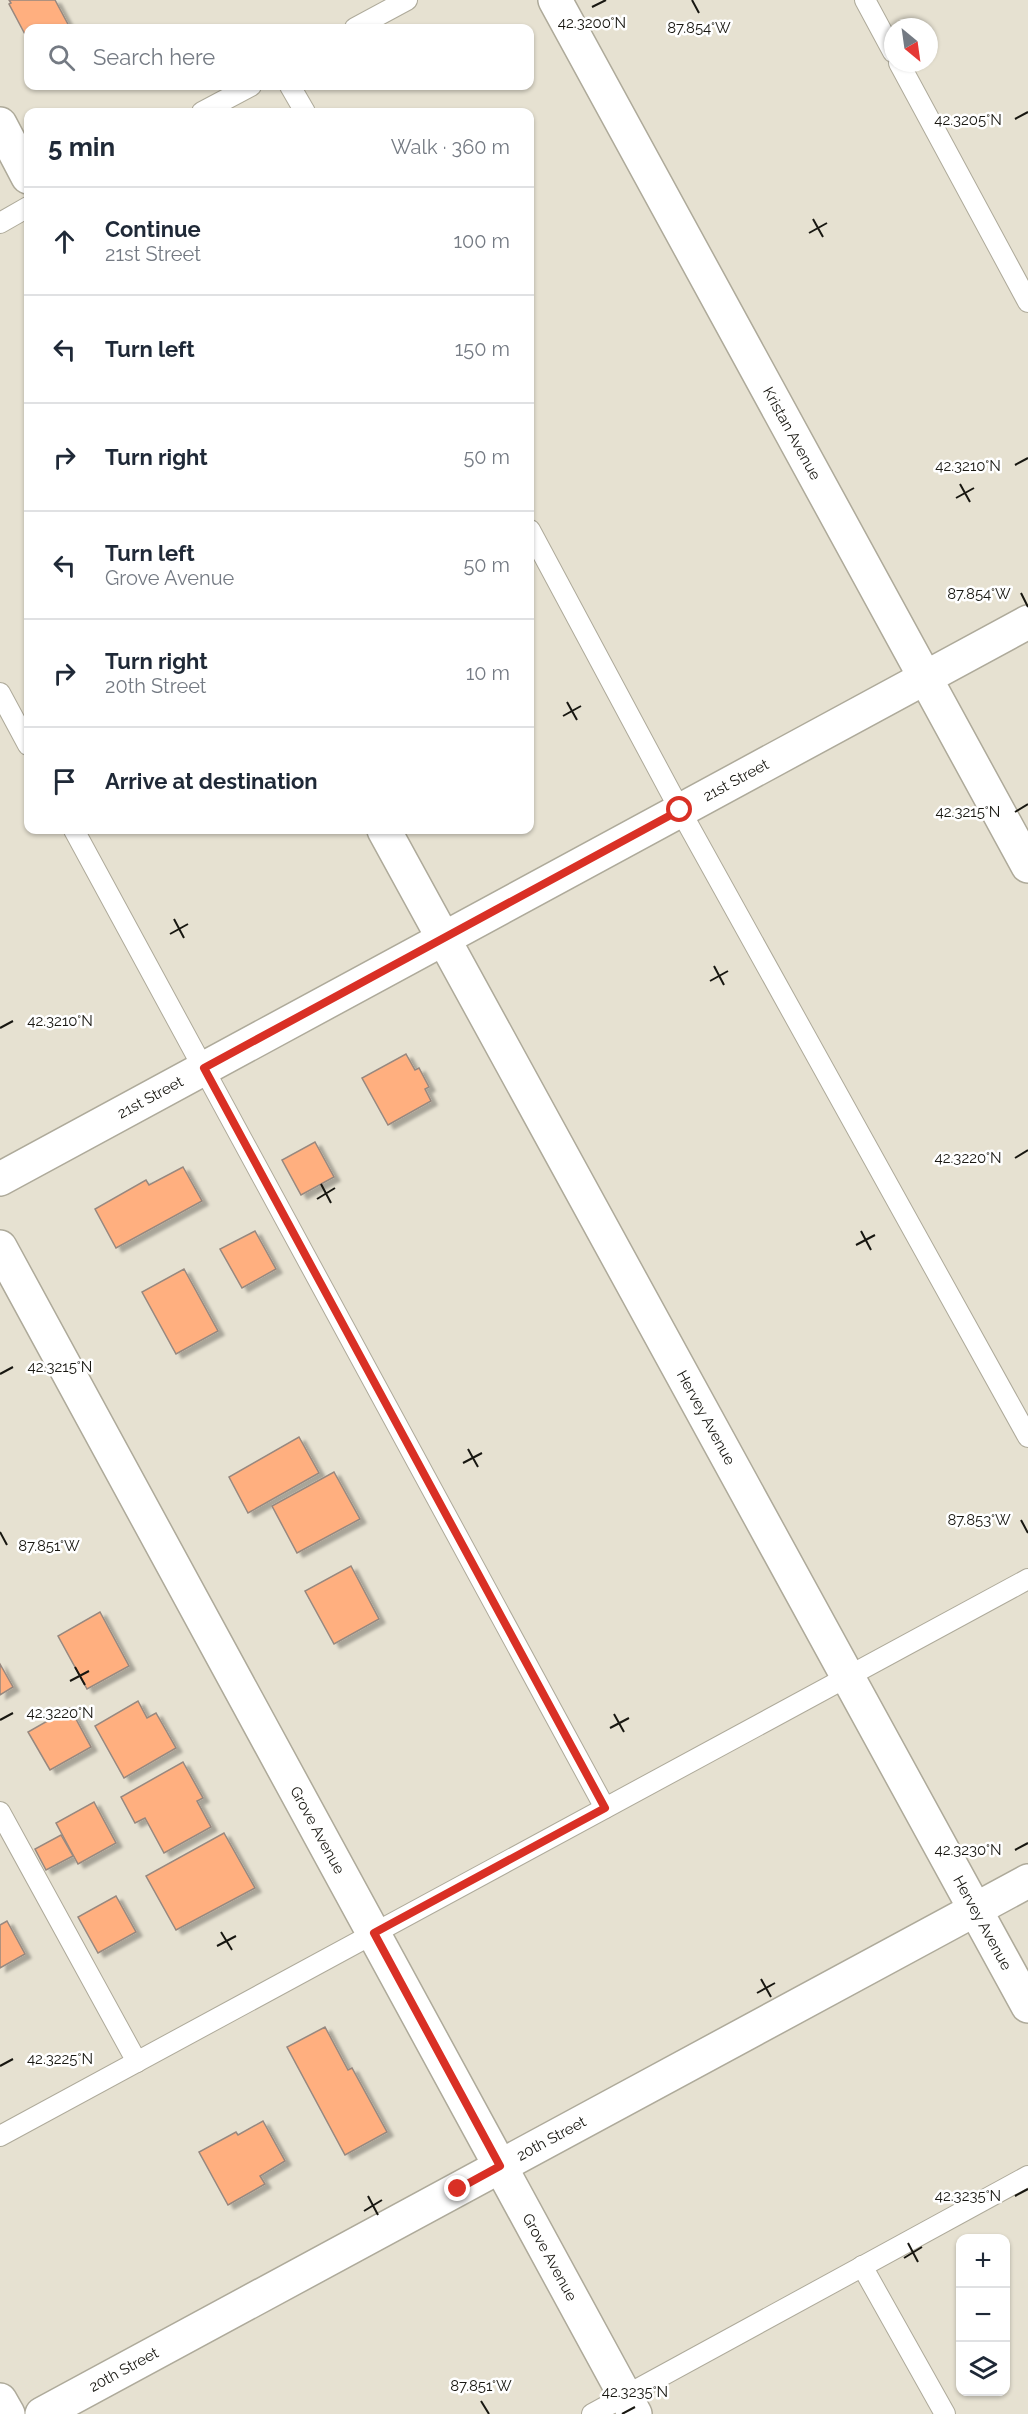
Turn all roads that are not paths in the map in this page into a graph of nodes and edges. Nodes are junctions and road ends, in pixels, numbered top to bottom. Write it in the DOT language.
graph roads {
  1 [pos="407,0"];
  2 [pos="555,0"];
  3 [pos="865,0"];
  4 [pos="362,24"];
  5 [pos="884,35"];
  6 [pos="904,72"];
  7 [pos="243,90"];
  8 [pos="292,90"];
  9 [pos="210,108"];
  10 [pos="302,108"];
  11 [pos="0,124"];
  12 [pos="24,169"];
  13 [pos="24,209"];
  14 [pos="0,223"];
  15 [pos="1028,302"];
  16 [pos="534,537"];
  17 [pos="1028,622"];
  18 [pos="925,678"];
  19 [pos="0,693"];
  20 [pos="24,738"];
  21 [pos="680,810"];
  22 [pos="76,834"];
  23 [pos="386,834"];
  24 [pos="1028,866"];
  25 [pos="444,939"];
  26 [pos="204,1068"];
  27 [pos="0,1179"];
  28 [pos="0,1247"];
  29 [pos="1028,1437"];
  30 [pos="1028,1579"];
  31 [pos="848,1677"];
  32 [pos="605,1808"];
  33 [pos="0,1812"];
  34 [pos="1028,1881"];
  35 [pos="975,1909"];
  36 [pos="374,1933"];
  37 [pos="1028,2007"];
  38 [pos="137,2062"];
  39 [pos="0,2136"];
  40 [pos="500,2166"];
  41 [pos="1028,2176"];
  42 [pos="862,2266"];
  43 [pos="0,2400"];
  44 [pos="630,2405"];
  45 [pos="8,2414"];
  46 [pos="42,2414"];
  47 [pos="592,2414"];
  48 [pos="945,2414"];
  1 -- 4 [label="lane"];
  2 -- 18 [label="street, Kristan Avenue"];
  3 -- 5 [label="lane"];
  6 -- 15 [label="lane"];
  7 -- 9 [label="lane"];
  8 -- 10 [label="lane"];
  11 -- 12 [label="street"];
  13 -- 14 [label="lane"];
  16 -- 21 [label="lane"];
  17 -- 18 [label="street, 21st Street"];
  18 -- 21 [label="street, 21st Street"];
  18 -- 24 [label="street, Kristan Avenue"];
  19 -- 20 [label="lane"];
  21 -- 25 [label="street, 21st Street"];
  21 -- 29 [label="lane"];
  22 -- 26 [label="lane"];
  23 -- 25 [label="street, Hervey Avenue"];
  25 -- 26 [label="street, 21st Street"];
  25 -- 31 [label="street, Hervey Avenue"];
  26 -- 27 [label="street, 21st Street"];
  26 -- 32 [label="lane"];
  28 -- 36 [label="street, Grove Avenue"];
  30 -- 31 [label="lane"];
  31 -- 32 [label="lane"];
  31 -- 35 [label="street, Hervey Avenue"];
  32 -- 36 [label="lane"];
  33 -- 38 [label="lane"];
  34 -- 35 [label="street, 20th Street"];
  35 -- 37 [label="street, Hervey Avenue"];
  35 -- 40 [label="street, 20th Street"];
  36 -- 38 [label="lane"];
  36 -- 40 [label="street, Grove Avenue"];
  38 -- 39 [label="lane"];
  40 -- 44 [label="street, Grove Avenue"];
  40 -- 46 [label="street, 20th Street"];
  41 -- 42 [label="lane"];
  42 -- 44 [label="lane"];
  42 -- 48 [label="lane"];
  43 -- 45 [label="street"];
  44 -- 47 [label="lane"];
}
